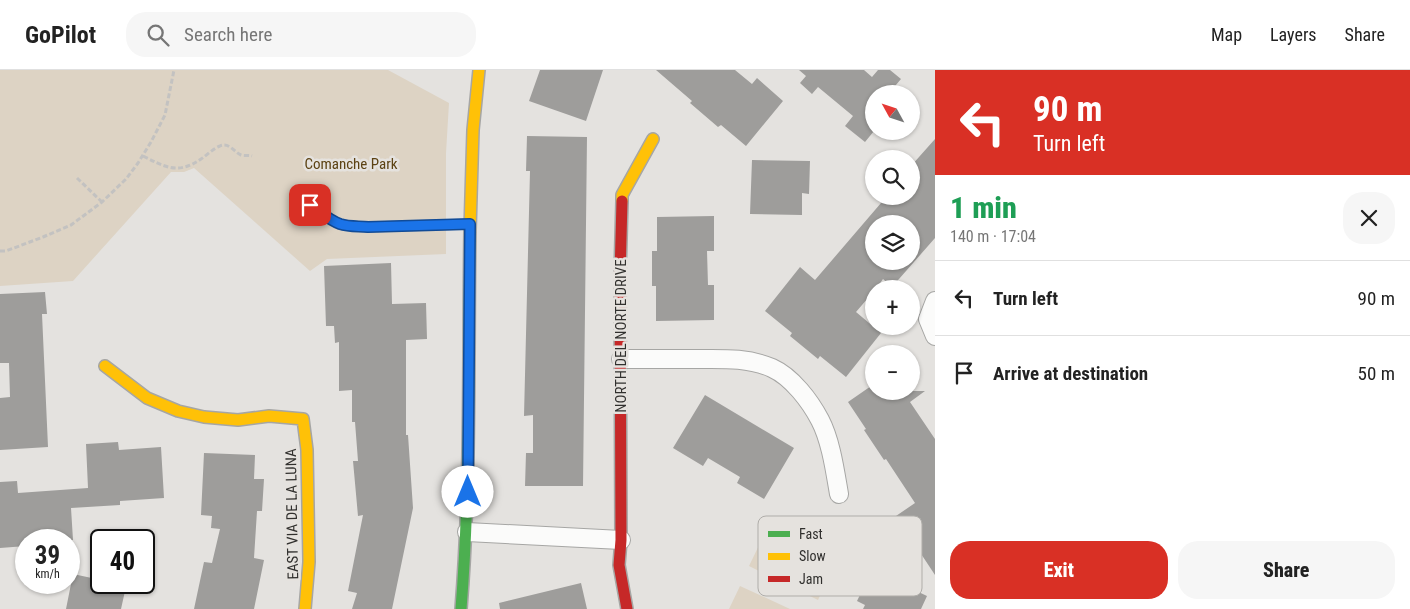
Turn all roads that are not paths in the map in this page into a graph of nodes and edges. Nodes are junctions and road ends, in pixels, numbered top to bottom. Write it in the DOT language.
graph roads {
  1 [pos="479,70"];
  2 [pos="653,139"];
  3 [pos="310,205"];
  4 [pos="470,224"];
  5 [pos="935,301"];
  6 [pos="935,336"];
  7 [pos="621,359"];
  8 [pos="105,366"];
  9 [pos="839,494"];
  10 [pos="467,532"];
  11 [pos="621,540"];
  12 [pos="305,609"];
  13 [pos="461,609"];
  14 [pos="627,609"];
  1 -- 4 [label="street"];
  2 -- 7 [label="street, NORTH DEL NORTE DRIVE"];
  3 -- 4 [label="lane"];
  4 -- 10 [label="street"];
  5 -- 6 [label="street"];
  7 -- 9 [label="street"];
  7 -- 11 [label="street, NORTH DEL NORTE DRIVE"];
  8 -- 12 [label="street, EAST VIA DE LA LUNA"];
  10 -- 11 [label="street"];
  10 -- 13 [label="street"];
  11 -- 14 [label="street, NORTH DEL NORTE DRIVE"];
}
